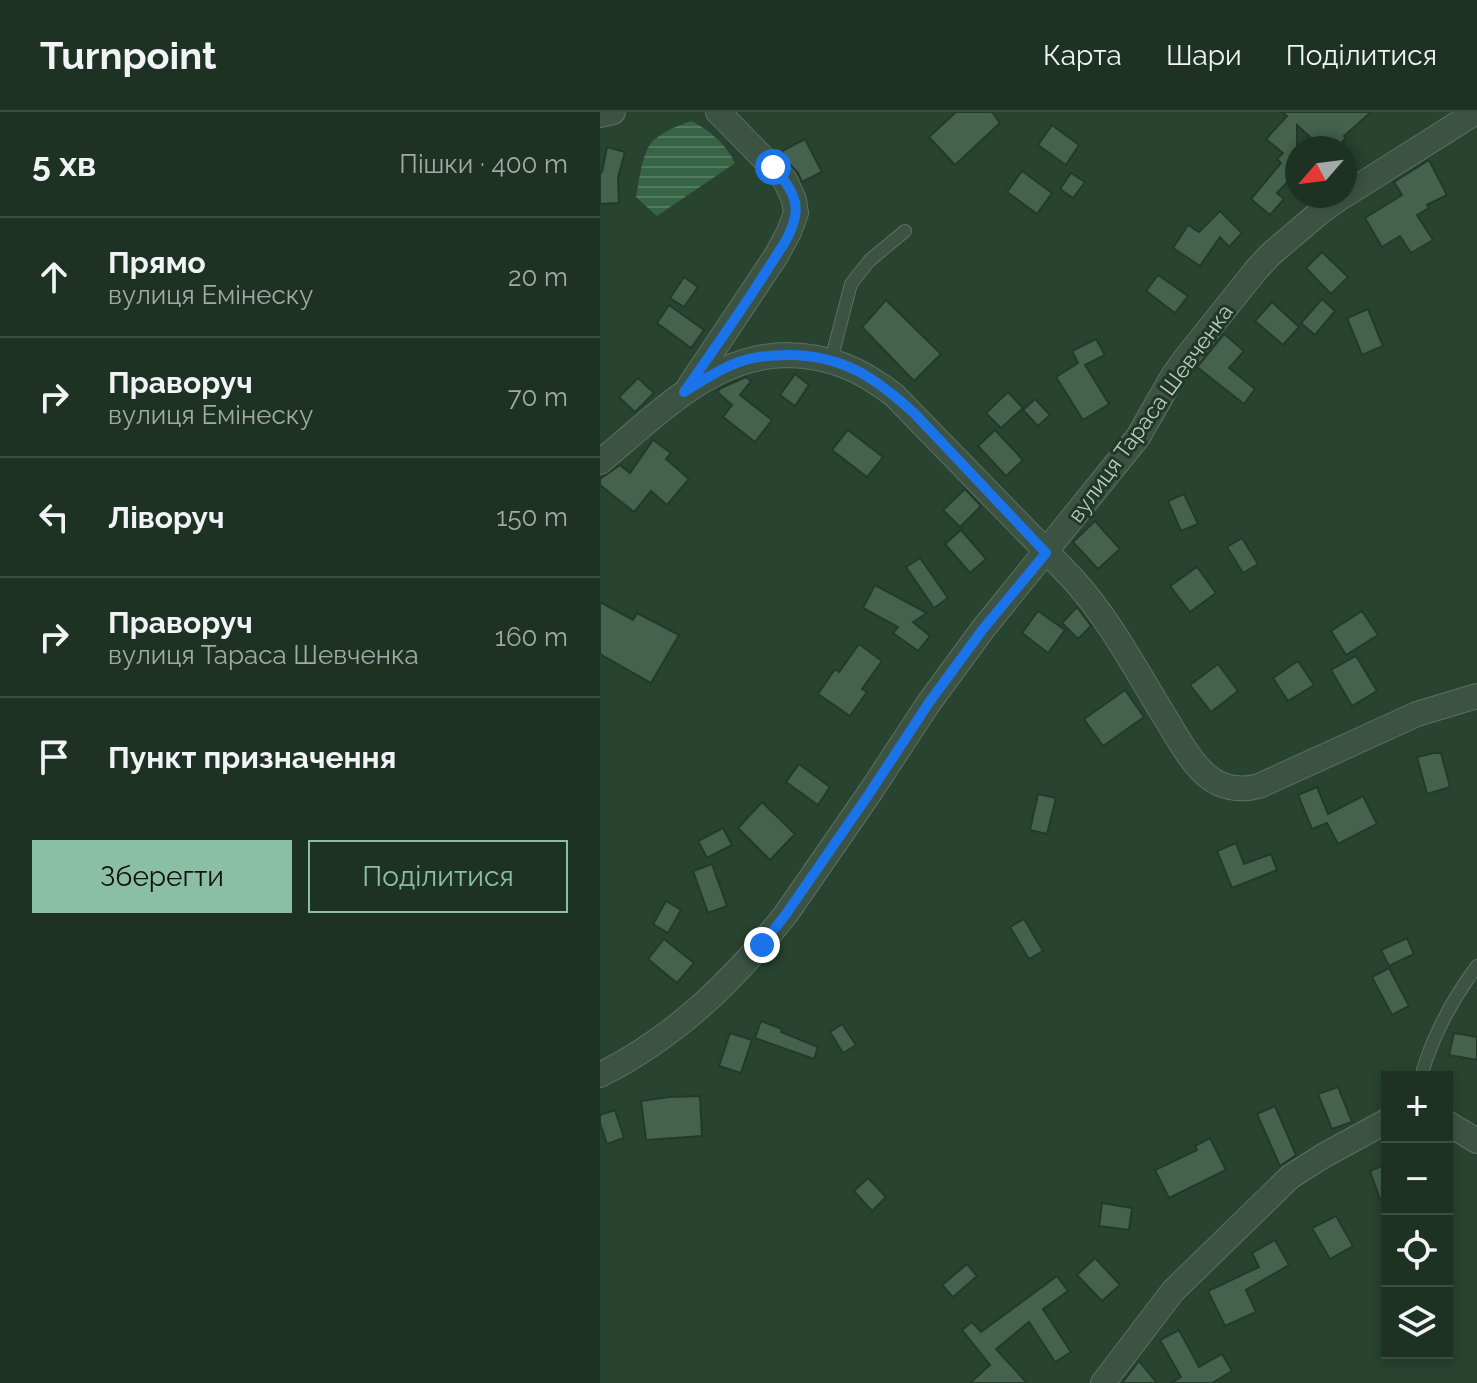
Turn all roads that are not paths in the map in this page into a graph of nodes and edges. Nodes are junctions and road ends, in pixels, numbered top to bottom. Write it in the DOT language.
graph roads {
  1 [pos="613,112"];
  2 [pos="718,112"];
  3 [pos="1476,112"];
  4 [pos="600,115"];
  5 [pos="1357,187"];
  6 [pos="1327,208"];
  7 [pos="905,231"];
  8 [pos="831,360"];
  9 [pos="684,392"];
  10 [pos="600,462"];
  11 [pos="1046,553"];
  12 [pos="1477,696"];
  13 [pos="1477,966"];
  14 [pos="1423,1071"];
  15 [pos="600,1075"];
  16 [pos="1381,1124"];
  17 [pos="1453,1127"];
  18 [pos="1477,1141"];
  19 [pos="1103,1383"];
  1 -- 4 [label="street"];
  2 -- 9 [label="street"];
  3 -- 5 [label="street, вулиця Тараса Шевченка"];
  6 -- 11 [label="street, вулиця Тараса Шевченка"];
  7 -- 8 [label="lane"];
  8 -- 9 [label="street"];
  8 -- 11 [label="street"];
  9 -- 10 [label="street"];
  11 -- 12 [label="street"];
  11 -- 15 [label="street, вулиця Тараса Шевченка"];
  13 -- 14 [label="lane"];
  16 -- 19 [label="street"];
  17 -- 18 [label="street"];
}
